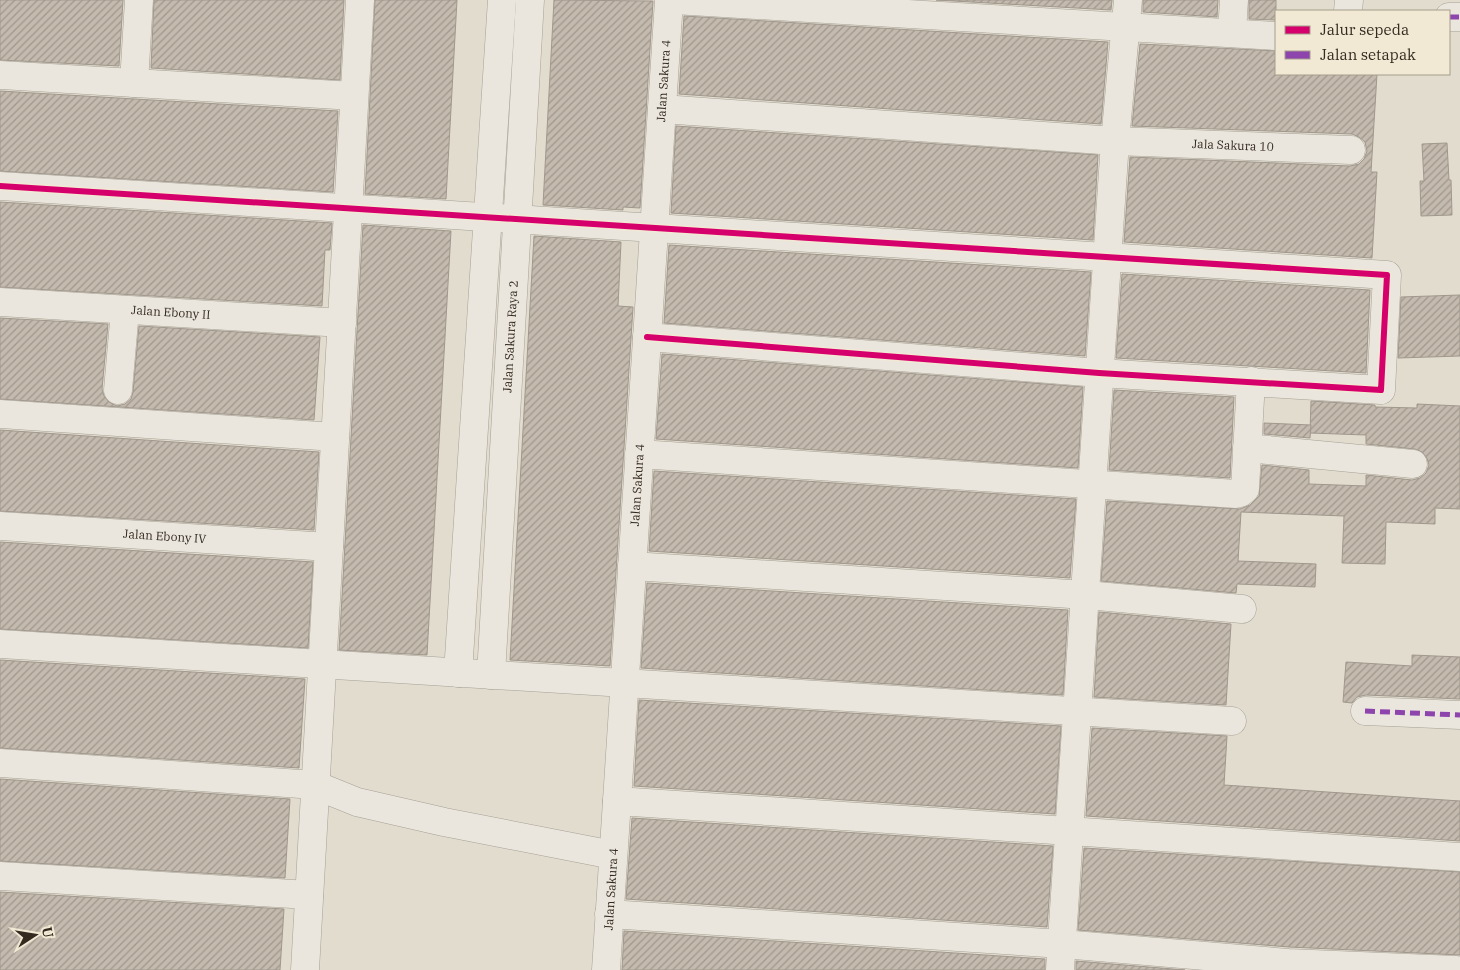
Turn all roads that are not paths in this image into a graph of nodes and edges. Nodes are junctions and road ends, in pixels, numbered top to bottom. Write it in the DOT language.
graph roads {
  1 [pos="139,0"];
  2 [pos="360,0"];
  3 [pos="502,0"];
  4 [pos="530,0"];
  5 [pos="669,0"];
  6 [pos="674,0"];
  7 [pos="1234,0"];
  8 [pos="1127,13"];
  9 [pos="1232,33"];
  10 [pos="1275,36"];
  11 [pos="0,75"];
  12 [pos="134,83"];
  13 [pos="354,96"];
  14 [pos="662,109"];
  15 [pos="1115,141"];
  16 [pos="1350,150"];
  17 [pos="0,186"];
  18 [pos="348,208"];
  19 [pos="488,217"];
  20 [pos="517,219"];
  21 [pos="654,228"];
  22 [pos="1108,258"];
  23 [pos="0,302"];
  24 [pos="124,310"];
  25 [pos="342,323"];
  26 [pos="647,337"];
  27 [pos="1099,373"];
  28 [pos="1252,381"];
  29 [pos="118,390"];
  30 [pos="0,414"];
  31 [pos="335,437"];
  32 [pos="1247,448"];
  33 [pos="639,454"];
  34 [pos="1413,464"];
  35 [pos="1092,484"];
  36 [pos="0,526"];
  37 [pos="329,547"];
  38 [pos="632,566"];
  39 [pos="1086,595"];
  40 [pos="1242,609"];
  41 [pos="0,644"];
  42 [pos="322,664"];
  43 [pos="458,673"];
  44 [pos="491,675"];
  45 [pos="624,683"];
  46 [pos="1365,710"];
  47 [pos="1077,712"];
  48 [pos="1460,715"];
  49 [pos="1232,721"];
  50 [pos="0,763"];
  51 [pos="315,785"];
  52 [pos="617,801"];
  53 [pos="1069,830"];
  54 [pos="613,855"];
  55 [pos="1460,857"];
  56 [pos="0,876"];
  57 [pos="309,895"];
  58 [pos="609,914"];
  59 [pos="1061,957"];
  60 [pos="1174,961"];
  61 [pos="1287,966"];
  62 [pos="1398,969"];
  63 [pos="305,970"];
  64 [pos="606,970"];
  65 [pos="1456,970"];
  1 -- 12 [label="street"];
  2 -- 13 [label="street"];
  3 -- 19 [label="street"];
  4 -- 20 [label="street, Jalan Sakura Raya 2"];
  5 -- 14 [label="street, Jalan Sakura 4"];
  6 -- 8 [label="street"];
  7 -- 9 [label="street"];
  8 -- 9 [label="street"];
  8 -- 15 [label="street"];
  9 -- 10 [label="street"];
  11 -- 12 [label="street"];
  12 -- 13 [label="street"];
  13 -- 18 [label="street"];
  14 -- 15 [label="street, Jala Sakura 10"];
  14 -- 21 [label="street, Jalan Sakura 4"];
  15 -- 16 [label="street, Jala Sakura 10"];
  15 -- 22 [label="street"];
  17 -- 18 [label="street"];
  18 -- 19 [label="street"];
  18 -- 25 [label="street"];
  19 -- 20 [label="street"];
  19 -- 43 [label="street"];
  20 -- 21 [label="street"];
  20 -- 44 [label="street, Jalan Sakura Raya 2"];
  21 -- 22 [label="street"];
  21 -- 26 [label="street, Jalan Sakura 4"];
  22 -- 27 [label="street"];
  22 -- 28 [label="street"];
  23 -- 24 [label="street, Jalan Ebony II"];
  24 -- 25 [label="street, Jalan Ebony II"];
  24 -- 29 [label="street"];
  25 -- 31 [label="street"];
  26 -- 27 [label="street"];
  26 -- 33 [label="street, Jalan Sakura 4"];
  27 -- 28 [label="street"];
  27 -- 35 [label="street"];
  28 -- 32 [label="street"];
  30 -- 31 [label="street"];
  31 -- 37 [label="street"];
  32 -- 34 [label="street"];
  32 -- 35 [label="street"];
  33 -- 35 [label="street"];
  33 -- 38 [label="street, Jalan Sakura 4"];
  35 -- 39 [label="street"];
  36 -- 37 [label="street, Jalan Ebony IV"];
  37 -- 42 [label="street"];
  38 -- 39 [label="street"];
  38 -- 45 [label="street, Jalan Sakura 4"];
  39 -- 40 [label="street"];
  39 -- 47 [label="street"];
  41 -- 42 [label="street"];
  42 -- 43 [label="street"];
  42 -- 51 [label="street"];
  43 -- 44 [label="street"];
  44 -- 45 [label="street"];
  45 -- 47 [label="street"];
  45 -- 52 [label="street, Jalan Sakura 4"];
  46 -- 48 [label="street"];
  47 -- 49 [label="street"];
  47 -- 53 [label="street"];
  50 -- 51 [label="street"];
  51 -- 54 [label="street"];
  51 -- 57 [label="street"];
  52 -- 53 [label="street"];
  52 -- 54 [label="street, Jalan Sakura 4"];
  53 -- 55 [label="street"];
  53 -- 59 [label="street"];
  54 -- 58 [label="street, Jalan Sakura 4"];
  56 -- 57 [label="street"];
  57 -- 63 [label="street"];
  58 -- 59 [label="street"];
  58 -- 64 [label="street, Jalan Sakura 4"];
  59 -- 60 [label="street"];
  60 -- 61 [label="street"];
  61 -- 62 [label="street"];
  62 -- 65 [label="street"];
}
